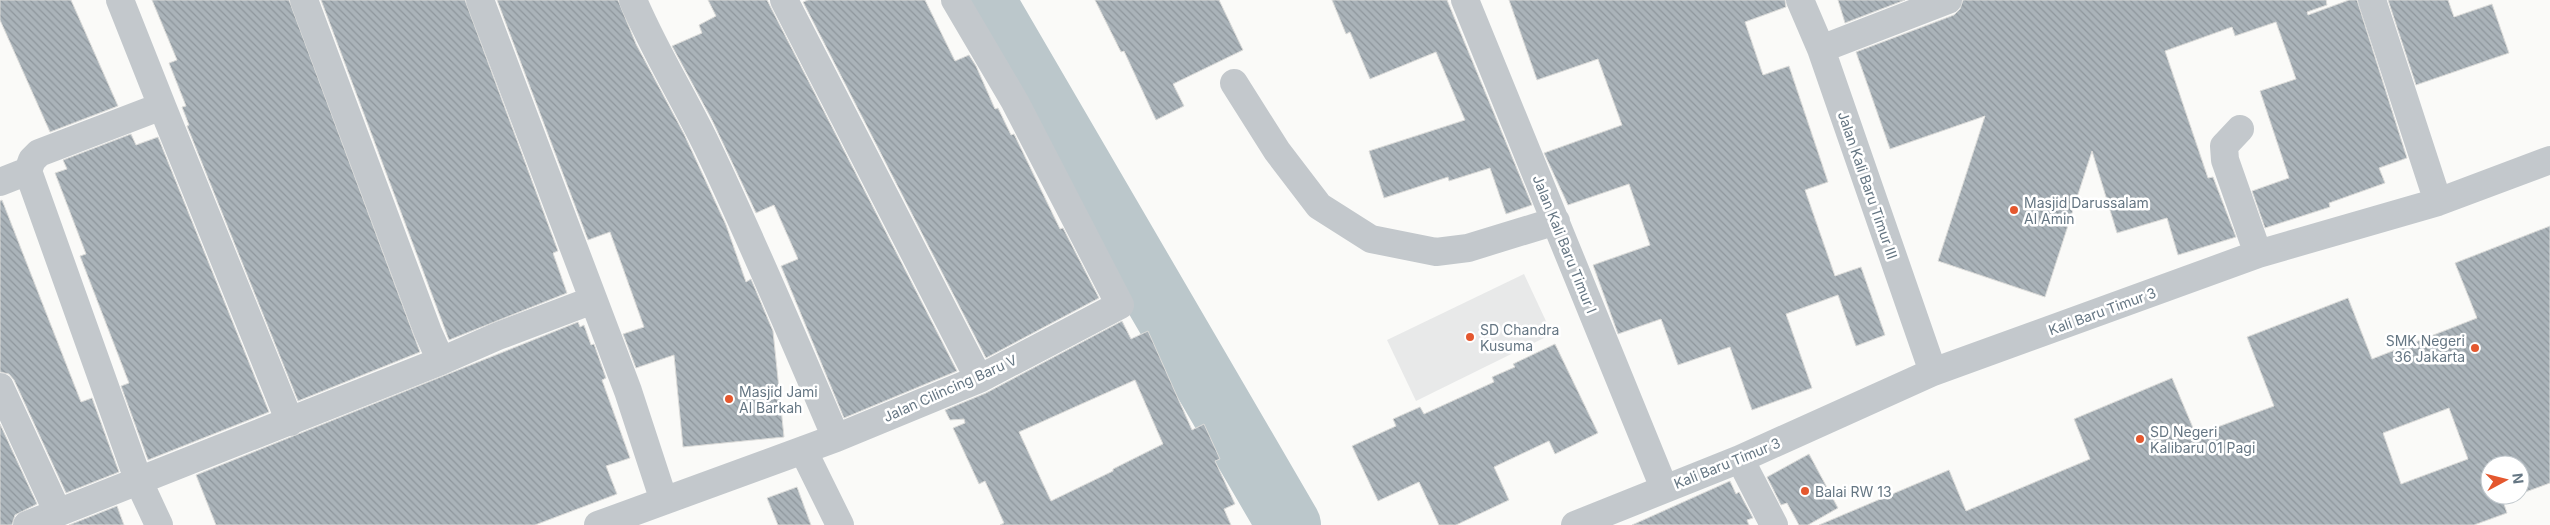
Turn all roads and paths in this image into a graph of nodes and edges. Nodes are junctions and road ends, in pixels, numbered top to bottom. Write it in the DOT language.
graph roads {
  1 [pos="120,0"];
  2 [pos="304,0"];
  3 [pos="480,0"];
  4 [pos="633,0"];
  5 [pos="784,0"];
  6 [pos="955,0"];
  7 [pos="1465,0"];
  8 [pos="1800,0"];
  9 [pos="1948,0"];
  10 [pos="2372,0"];
  11 [pos="1821,49"];
  12 [pos="1234,83"];
  13 [pos="162,106"];
  14 [pos="2240,129"];
  15 [pos="2550,160"];
  16 [pos="28,171"];
  17 [pos="0,182"];
  18 [pos="2438,202"];
  19 [pos="1556,221"];
  20 [pos="2258,254"];
  21 [pos="593,300"];
  22 [pos="441,361"];
  23 [pos="1933,372"];
  24 [pos="979,378"];
  25 [pos="0,387"];
  26 [pos="290,422"];
  27 [pos="836,438"];
  28 [pos="803,450"];
  29 [pos="1740,459"];
  30 [pos="139,482"];
  31 [pos="1664,488"];
  32 [pos="664,501"];
  33 [pos="58,513"];
  34 [pos="27,525"];
  35 [pos="159,525"];
  36 [pos="598,525"];
  37 [pos="840,525"];
  38 [pos="1574,525"];
  39 [pos="1774,525"];
  1 -- 13 [label="street"];
  2 -- 22 [label="street"];
  3 -- 21 [label="street"];
  4 -- 27 [label="street"];
  5 -- 24 [label="street"];
  6 -- 24 [label="street, Jalan Cilincing Baru V"];
  7 -- 19 [label="street, Jalan Kali Baru Timur I"];
  8 -- 11 [label="street, Jalan Kali Baru Timur III"];
  9 -- 11 [label="street"];
  10 -- 18 [label="street"];
  11 -- 23 [label="street, Jalan Kali Baru Timur III"];
  12 -- 19 [label="street"];
  13 -- 16 [label="street"];
  13 -- 26 [label="street"];
  14 -- 20 [label="street"];
  15 -- 18 [label="street, Kali Baru Timur 3"];
  16 -- 17 [label="street"];
  16 -- 30 [label="street"];
  18 -- 20 [label="street, Kali Baru Timur 3"];
  19 -- 31 [label="street, Jalan Kali Baru Timur I"];
  20 -- 23 [label="street, Kali Baru Timur 3"];
  21 -- 22 [label="street"];
  21 -- 32 [label="street"];
  22 -- 26 [label="street"];
  23 -- 29 [label="street, Kali Baru Timur 3"];
  24 -- 27 [label="street, Jalan Cilincing Baru V"];
  25 -- 33 [label="street"];
  26 -- 30 [label="street"];
  27 -- 28 [label="street, Jalan Cilincing Baru V"];
  28 -- 32 [label="street, Jalan Cilincing Baru V"];
  28 -- 37 [label="street"];
  29 -- 31 [label="street, Kali Baru Timur 3"];
  29 -- 39 [label="street"];
  30 -- 33 [label="street"];
  30 -- 35 [label="street"];
  31 -- 38 [label="street, Kali Baru Timur 3"];
  32 -- 36 [label="street, Jalan Cilincing Baru V"];
  33 -- 34 [label="street"];
}
